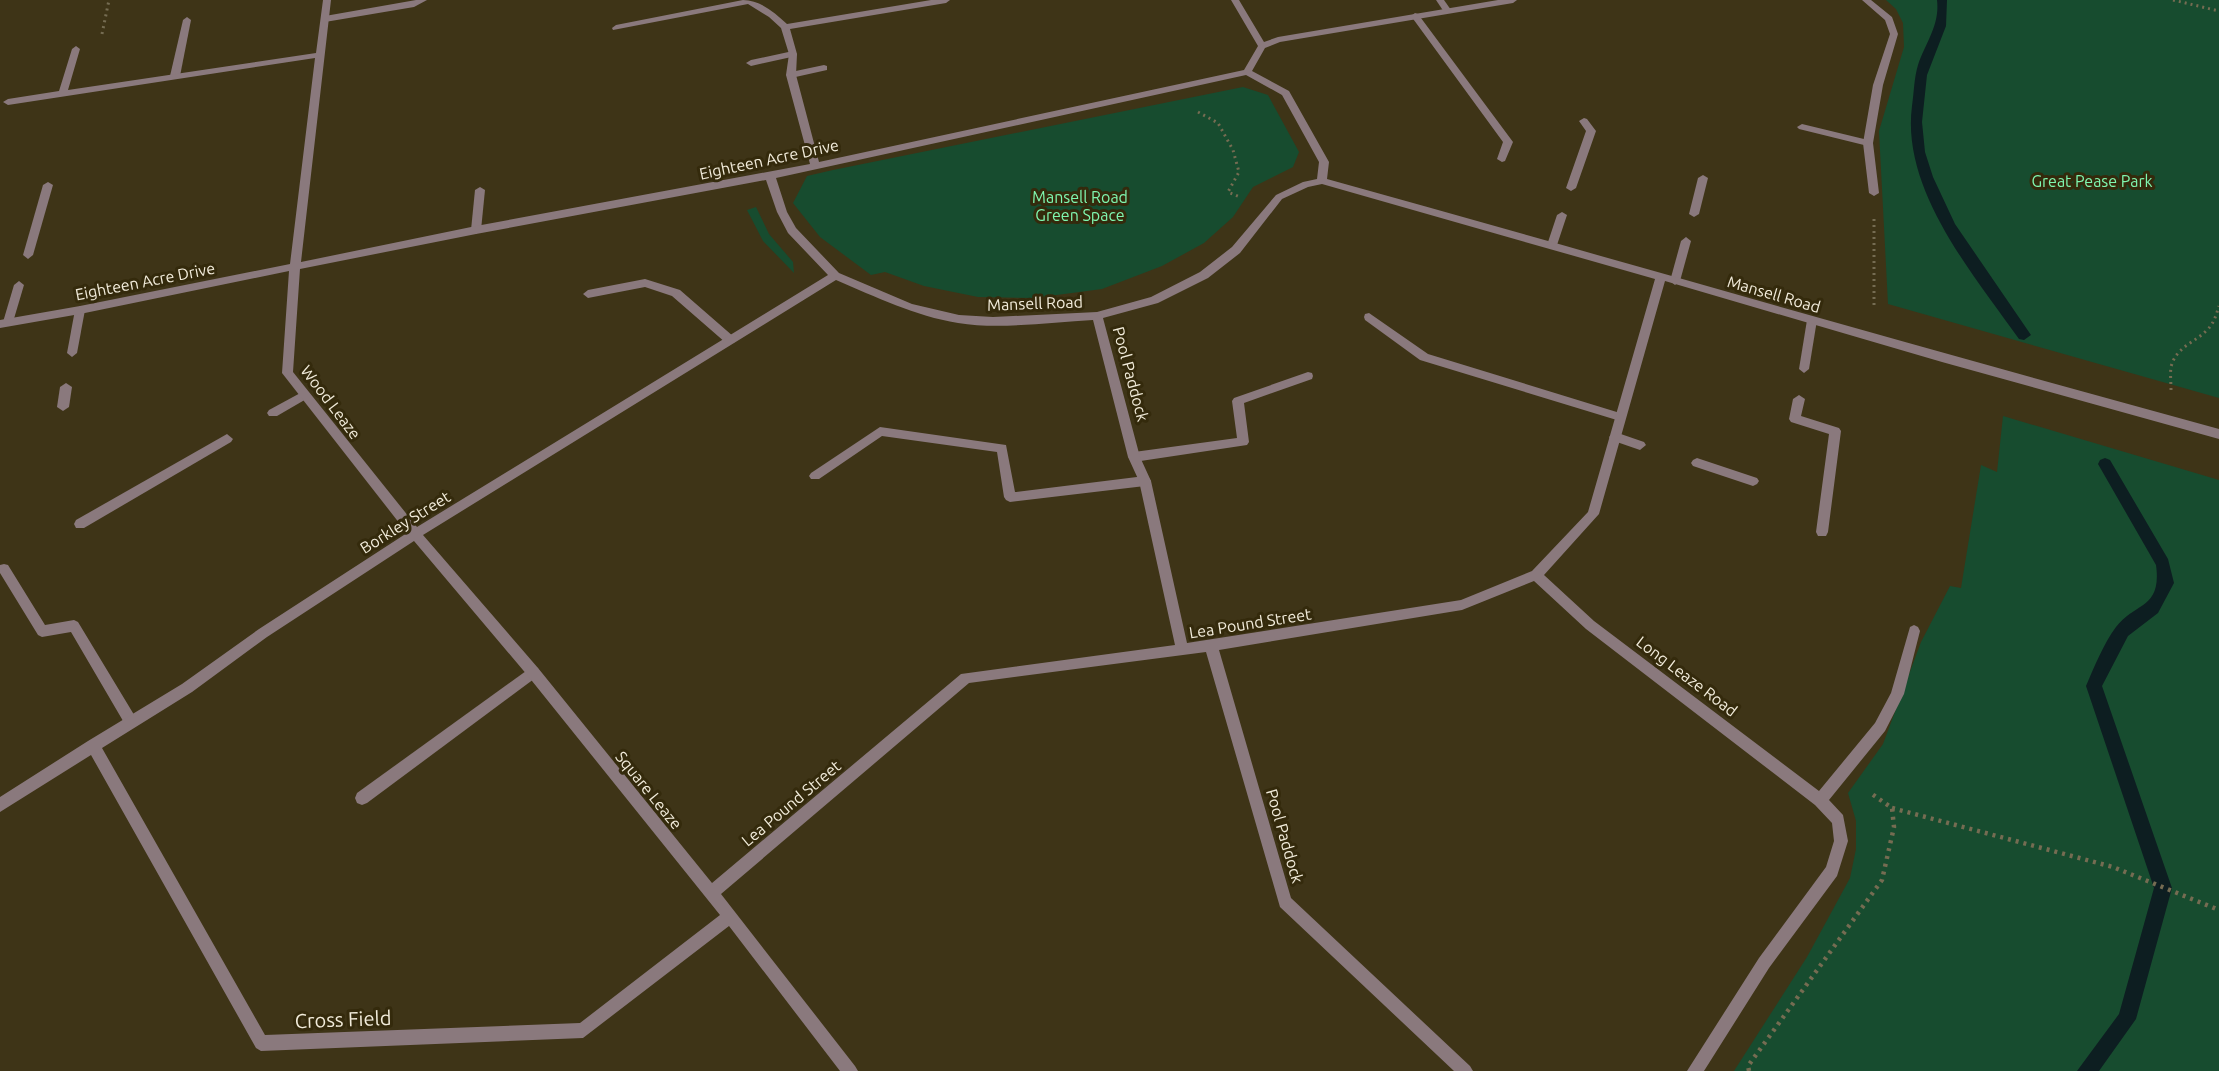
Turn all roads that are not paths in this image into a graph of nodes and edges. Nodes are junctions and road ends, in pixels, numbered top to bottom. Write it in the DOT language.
graph roads {
  1 [pos="327,0"];
  2 [pos="423,0"];
  3 [pos="946,0"];
  4 [pos="1235,0"];
  5 [pos="1440,0"];
  6 [pos="1513,0"];
  7 [pos="1866,0"];
  8 [pos="747,1"];
  9 [pos="916,3"];
  10 [pos="1448,10"];
  11 [pos="1415,16"];
  12 [pos="325,19"];
  13 [pos="187,20"];
  14 [pos="784,27"];
  15 [pos="616,28"];
  16 [pos="1262,46"];
  17 [pos="75,49"];
  18 [pos="793,54"];
  19 [pos="320,55"];
  20 [pos="751,63"];
  21 [pos="824,68"];
  22 [pos="1247,72"];
  23 [pos="792,75"];
  24 [pos="175,76"];
  25 [pos="63,93"];
  26 [pos="8,102"];
  27 [pos="1584,121"];
  28 [pos="1802,127"];
  29 [pos="1868,143"];
  30 [pos="1502,159"];
  31 [pos="815,165"];
  32 [pos="770,176"];
  33 [pos="1703,178"];
  34 [pos="1322,181"];
  35 [pos="48,185"];
  36 [pos="1571,188"];
  37 [pos="480,190"];
  38 [pos="1874,193"];
  39 [pos="1694,214"];
  40 [pos="1562,215"];
  41 [pos="476,230"];
  42 [pos="1686,241"];
  43 [pos="1552,245"];
  44 [pos="28,255"];
  45 [pos="295,266"];
  46 [pos="835,276"];
  47 [pos="1661,276"];
  48 [pos="1675,281"];
  49 [pos="19,285"];
  50 [pos="588,294"];
  51 [pos="80,310"];
  52 [pos="1097,316"];
  53 [pos="1369,316"];
  54 [pos="1812,320"];
  55 [pos="4,323"];
  56 [pos="730,340"];
  57 [pos="72,352"];
  58 [pos="1804,369"];
  59 [pos="1308,376"];
  60 [pos="66,387"];
  61 [pos="304,395"];
  62 [pos="1799,399"];
  63 [pos="63,407"];
  64 [pos="273,413"];
  65 [pos="1620,417"];
  66 [pos="2219,434"];
  67 [pos="1615,437"];
  68 [pos="227,439"];
  69 [pos="1640,445"];
  70 [pos="1134,457"];
  71 [pos="1697,464"];
  72 [pos="815,476"];
  73 [pos="1145,481"];
  74 [pos="1753,481"];
  75 [pos="80,524"];
  76 [pos="1822,532"];
  77 [pos="415,534"];
  78 [pos="4,569"];
  79 [pos="1536,575"];
  80 [pos="1914,631"];
  81 [pos="1211,646"];
  82 [pos="1182,650"];
  83 [pos="533,672"];
  84 [pos="131,722"];
  85 [pos="93,745"];
  86 [pos="362,798"];
  87 [pos="1820,800"];
  88 [pos="0,805"];
  89 [pos="711,893"];
  90 [pos="730,916"];
  91 [pos="850,1071"];
  92 [pos="1466,1071"];
  93 [pos="1695,1071"];
  1 -- 12 [label="street"];
  2 -- 12 [label="street"];
  3 -- 9 [label="street"];
  4 -- 16 [label="street"];
  5 -- 10 [label="street"];
  6 -- 10 [label="street"];
  7 -- 29 [label="street"];
  8 -- 14 [label="street"];
  8 -- 15 [label="street"];
  9 -- 14 [label="street"];
  10 -- 11 [label="street"];
  11 -- 16 [label="street"];
  11 -- 30 [label="street"];
  12 -- 19 [label="street"];
  13 -- 24 [label="street"];
  14 -- 18 [label="street"];
  16 -- 22 [label="street"];
  17 -- 25 [label="street"];
  18 -- 20 [label="street"];
  18 -- 23 [label="street"];
  19 -- 24 [label="street"];
  19 -- 45 [label="street"];
  21 -- 23 [label="street"];
  22 -- 31 [label="street, Eighteen Acre Drive"];
  22 -- 34 [label="street"];
  23 -- 31 [label="street"];
  24 -- 25 [label="street"];
  25 -- 26 [label="street"];
  27 -- 36 [label="street"];
  28 -- 29 [label="street"];
  29 -- 38 [label="street"];
  31 -- 32 [label="street, Eighteen Acre Drive"];
  32 -- 41 [label="street, Eighteen Acre Drive"];
  32 -- 46 [label="street, Mansell Road"];
  33 -- 39 [label="street"];
  34 -- 43 [label="street, Mansell Road"];
  34 -- 52 [label="street, Mansell Road"];
  35 -- 44 [label="street"];
  37 -- 41 [label="street"];
  40 -- 43 [label="street"];
  41 -- 45 [label="street, Eighteen Acre Drive"];
  42 -- 48 [label="street"];
  43 -- 47 [label="street, Mansell Road"];
  45 -- 51 [label="street, Eighteen Acre Drive"];
  45 -- 61 [label="street, Wood Leaze"];
  46 -- 52 [label="street, Mansell Road"];
  46 -- 56 [label="street, Borkley Street"];
  47 -- 48 [label="street, Mansell Road"];
  47 -- 65 [label="street, Lea Pound Street"];
  48 -- 54 [label="street, Mansell Road"];
  49 -- 55 [label="street"];
  50 -- 56 [label="street"];
  51 -- 55 [label="street, Eighteen Acre Drive"];
  51 -- 57 [label="street"];
  52 -- 70 [label="street, Pool Paddock"];
  53 -- 65 [label="street"];
  54 -- 58 [label="street"];
  54 -- 66 [label="street, Mansell Road"];
  56 -- 77 [label="street, Borkley Street"];
  59 -- 70 [label="street"];
  60 -- 63 [label="street"];
  61 -- 64 [label="street"];
  61 -- 77 [label="street, Wood Leaze"];
  62 -- 76 [label="street"];
  65 -- 67 [label="street, Lea Pound Street"];
  67 -- 69 [label="street"];
  67 -- 79 [label="street, Lea Pound Street"];
  68 -- 75 [label="street"];
  70 -- 73 [label="street, Pool Paddock"];
  71 -- 74 [label="street"];
  72 -- 73 [label="street"];
  73 -- 82 [label="street, Pool Paddock"];
  77 -- 83 [label="street, Square Leaze"];
  77 -- 84 [label="street, Borkley Street"];
  78 -- 84 [label="street"];
  79 -- 81 [label="street, Lea Pound Street"];
  79 -- 87 [label="street, Long Leaze Road"];
  80 -- 87 [label="street"];
  81 -- 82 [label="street, Lea Pound Street"];
  81 -- 92 [label="street, Pool Paddock"];
  82 -- 89 [label="street, Lea Pound Street"];
  83 -- 86 [label="street"];
  83 -- 89 [label="street, Square Leaze"];
  84 -- 85 [label="street, Borkley Street"];
  85 -- 88 [label="street, Borkley Street"];
  85 -- 90 [label="street, Cross Field"];
  87 -- 93 [label="street, Long Leaze Road"];
  89 -- 90 [label="street, Square Leaze"];
  90 -- 91 [label="street, Square Leaze"];
}
